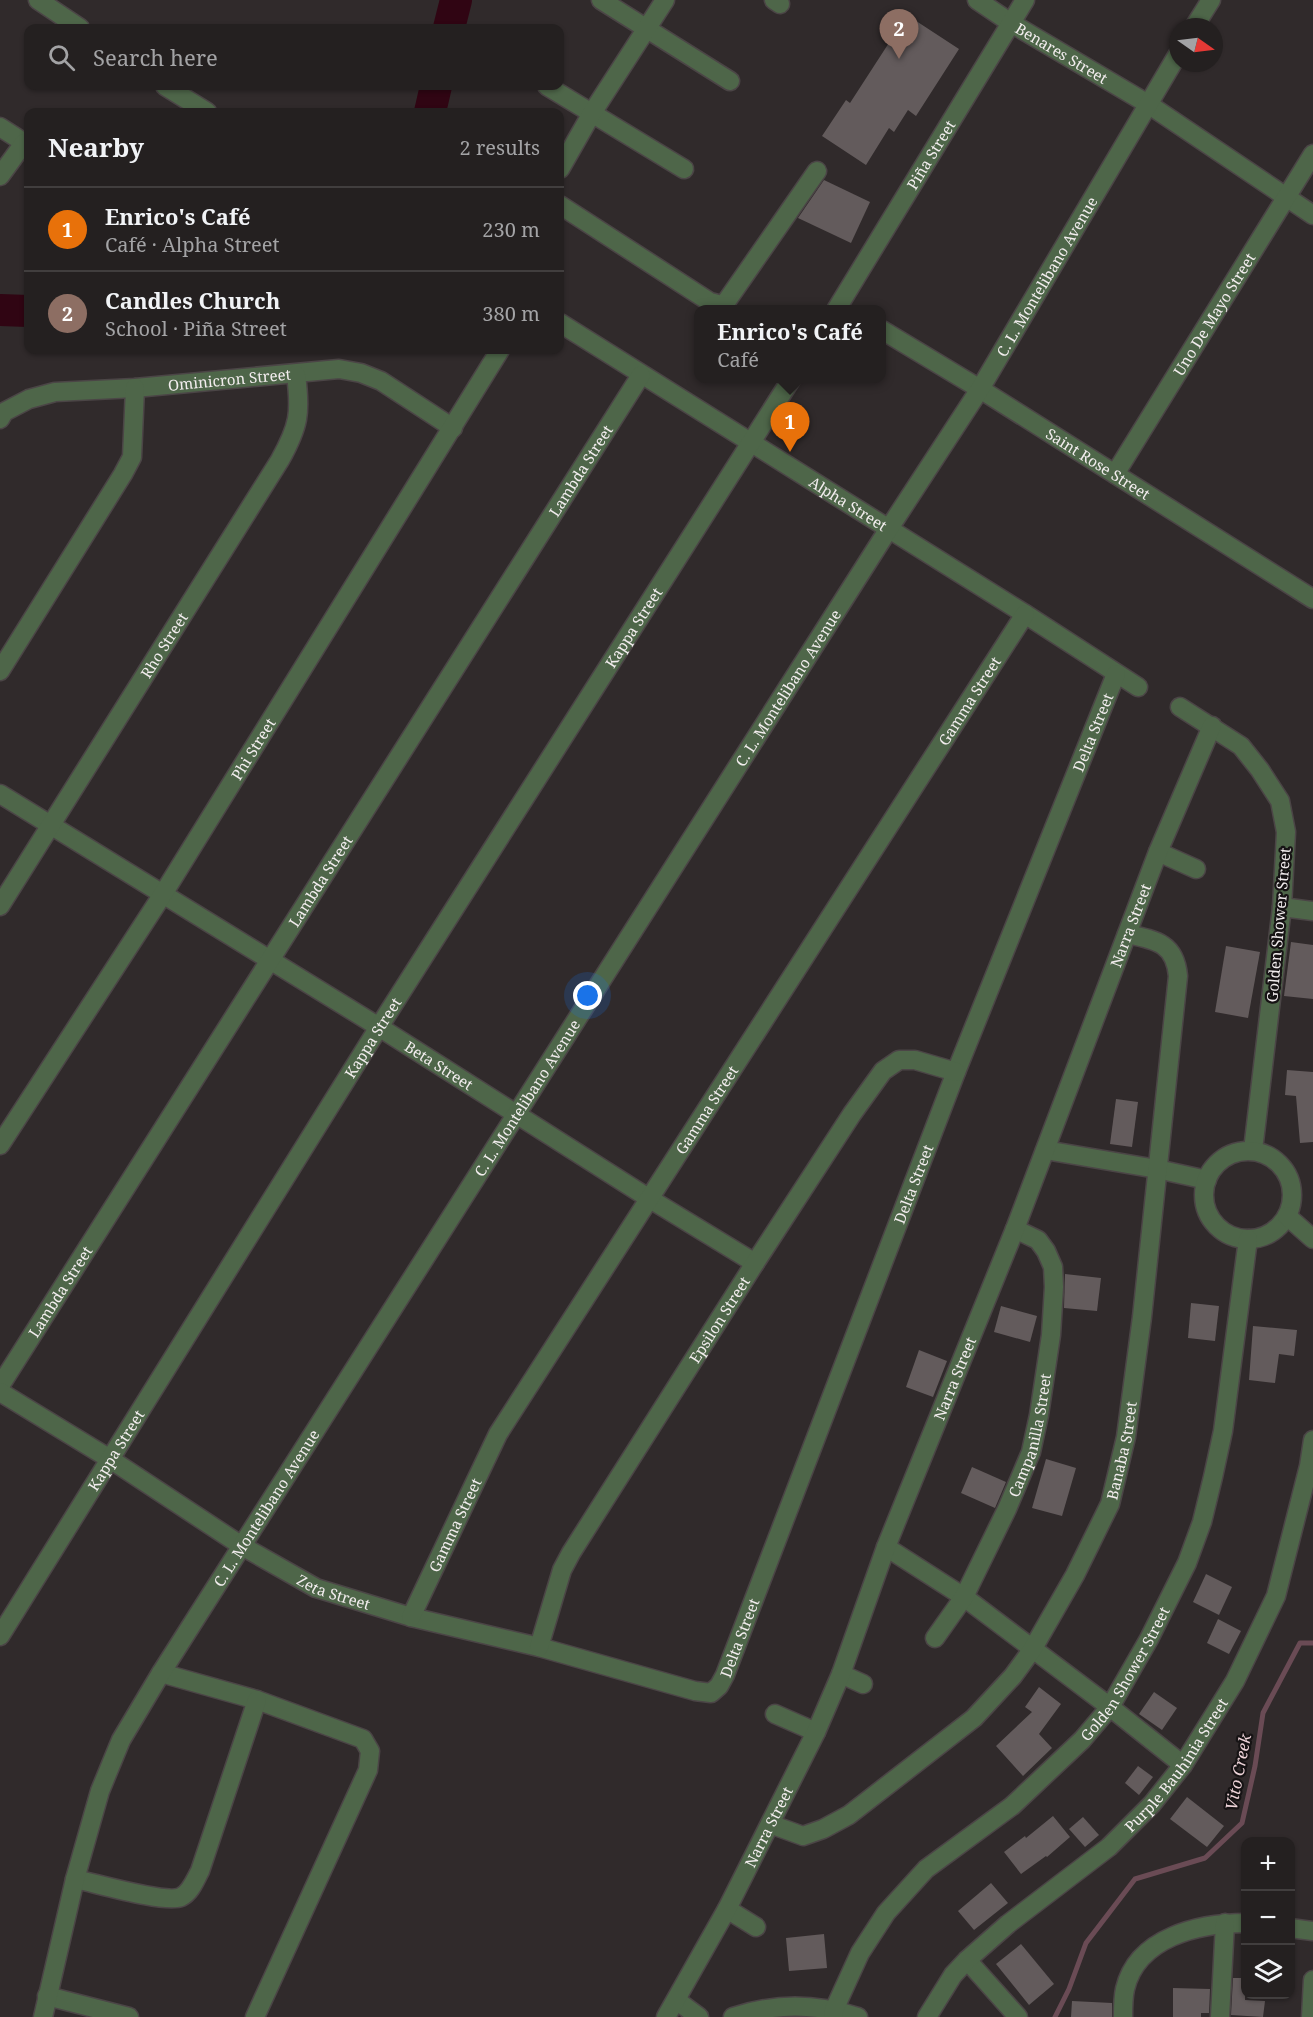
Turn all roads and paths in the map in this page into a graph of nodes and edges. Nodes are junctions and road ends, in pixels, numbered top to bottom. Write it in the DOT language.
graph roads {
  1 [pos="38,0"];
  2 [pos="601,0"];
  3 [pos="665,0"];
  4 [pos="977,0"];
  5 [pos="1025,0"];
  6 [pos="1210,0"];
  7 [pos="1199,18"];
  8 [pos="1011,23"];
  9 [pos="74,24"];
  10 [pos="646,29"];
  11 [pos="1169,69"];
  12 [pos="729,81"];
  13 [pos="171,90"];
  14 [pos="554,90"];
  15 [pos="1148,104"];
  16 [pos="201,108"];
  17 [pos="592,113"];
  18 [pos="0,127"];
  19 [pos="24,143"];
  20 [pos="24,146"];
  21 [pos="1313,154"];
  22 [pos="564,162"];
  23 [pos="684,170"];
  24 [pos="817,171"];
  25 [pos="0,176"];
  26 [pos="1287,197"];
  27 [pos="564,208"];
  28 [pos="1313,215"];
  29 [pos="721,305"];
  30 [pos="721,305"];
  31 [pos="844,305"];
  32 [pos="564,326"];
  33 [pos="886,332"];
  34 [pos="498,354"];
  35 [pos="296,375"];
  36 [pos="641,375"];
  37 [pos="789,383"];
  38 [pos="135,388"];
  39 [pos="980,389"];
  40 [pos="0,419"];
  41 [pos="453,428"];
  42 [pos="749,443"];
  43 [pos="1115,474"];
  44 [pos="888,530"];
  45 [pos="1313,599"];
  46 [pos="1025,614"];
  47 [pos="0,670"];
  48 [pos="1116,674"];
  49 [pos="1138,687"];
  50 [pos="1180,706"];
  51 [pos="1212,726"];
  52 [pos="0,794"];
  53 [pos="51,824"];
  54 [pos="1158,852"];
  55 [pos="1196,868"];
  56 [pos="163,894"];
  57 [pos="0,906"];
  58 [pos="1282,907"];
  59 [pos="1313,911"];
  60 [pos="1127,934"];
  61 [pos="268,960"];
  62 [pos="379,1027"];
  63 [pos="956,1072"];
  64 [pos="518,1113"];
  65 [pos="0,1145"];
  66 [pos="1044,1150"];
  67 [pos="1253,1150"];
  68 [pos="1157,1169"];
  69 [pos="1207,1180"];
  70 [pos="650,1199"];
  71 [pos="1287,1216"];
  72 [pos="1015,1228"];
  73 [pos="1248,1239"];
  74 [pos="1313,1239"];
  75 [pos="755,1263"];
  76 [pos="0,1386"];
  77 [pos="0,1392"];
  78 [pos="1313,1440"];
  79 [pos="110,1459"];
  80 [pos="242,1546"];
  81 [pos="886,1547"];
  82 [pos="964,1597"];
  83 [pos="411,1617"];
  84 [pos="0,1636"];
  85 [pos="935,1638"];
  86 [pos="539,1647"];
  87 [pos="1032,1650"];
  88 [pos="161,1673"];
  89 [pos="841,1674"];
  90 [pos="862,1684"];
  91 [pos="711,1693"];
  92 [pos="257,1700"];
  93 [pos="1110,1707"];
  94 [pos="775,1714"];
  95 [pos="816,1732"];
  96 [pos="1183,1766"];
  97 [pos="770,1824"];
  98 [pos="75,1879"];
  99 [pos="727,1909"];
  100 [pos="1225,1923"];
  101 [pos="1241,1923"];
  102 [pos="756,1927"];
  103 [pos="1295,1929"];
  104 [pos="1313,1931"];
  105 [pos="967,1960"];
  106 [pos="1313,1980"];
  107 [pos="48,1996"];
  108 [pos="676,2000"];
  109 [pos="834,2013"];
  110 [pos="43,2017"];
  111 [pos="129,2017"];
  112 [pos="255,2017"];
  113 [pos="666,2017"];
  114 [pos="699,2017"];
  115 [pos="733,2017"];
  116 [pos="858,2017"];
  117 [pos="927,2017"];
  118 [pos="1018,2017"];
  119 [pos="1123,2017"];
  120 [pos="1220,2017"];
  121 [pos="1311,2017"];
  1 -- 9 [label="street"];
  2 -- 10 [label="street"];
  3 -- 10 [label="street"];
  4 -- 8 [label="street, Benares Street"];
  5 -- 8 [label="street, Piña Street"];
  6 -- 7 [label="street"];
  8 -- 15 [label="street, Benares Street"];
  8 -- 31 [label="street, Piña Street"];
  10 -- 12 [label="street"];
  10 -- 17 [label="street"];
  11 -- 15 [label="street, C. L. Montelibano Avenue"];
  13 -- 16 [label="street"];
  14 -- 17 [label="street"];
  15 -- 26 [label="street, Benares Street"];
  15 -- 39 [label="street, C. L. Montelibano Avenue"];
  17 -- 22 [label="street"];
  17 -- 23 [label="street"];
  18 -- 19 [label="street"];
  20 -- 25 [label="street"];
  21 -- 26 [label="street, Uno De Mayo Street"];
  24 -- 29 [label="street"];
  26 -- 28 [label="street, Benares Street"];
  26 -- 43 [label="street, Uno De Mayo Street"];
  27 -- 30 [label="street"];
  32 -- 36 [label="street, Alpha Street"];
  33 -- 39 [label="street, Saint Rose Street"];
  34 -- 41 [label="street, Phi Street"];
  35 -- 38 [label="street, Ominicron Street"];
  35 -- 41 [label="street, Ominicron Street"];
  35 -- 53 [label="street, Rho Street"];
  36 -- 42 [label="street, Alpha Street"];
  36 -- 61 [label="street, Lambda Street"];
  37 -- 42 [label="street"];
  38 -- 40 [label="street, Ominicron Street"];
  38 -- 47 [label="street"];
  39 -- 43 [label="street, Saint Rose Street"];
  39 -- 44 [label="street, C. L. Montelibano Avenue"];
  41 -- 56 [label="street, Phi Street"];
  42 -- 44 [label="street, Alpha Street"];
  42 -- 62 [label="street, Kappa Street"];
  43 -- 45 [label="street, Saint Rose Street"];
  44 -- 46 [label="street, Alpha Street"];
  44 -- 64 [label="street, C. L. Montelibano Avenue"];
  46 -- 48 [label="street, Alpha Street"];
  46 -- 70 [label="street, Gamma Street"];
  48 -- 49 [label="street, Alpha Street"];
  48 -- 63 [label="street, Delta Street"];
  50 -- 51 [label="street"];
  51 -- 54 [label="street, Narra Street"];
  51 -- 58 [label="street, Golden Shower Street"];
  52 -- 53 [label="street, Beta Street"];
  53 -- 56 [label="street, Beta Street"];
  53 -- 57 [label="street, Rho Street"];
  54 -- 55 [label="street"];
  54 -- 60 [label="street, Narra Street"];
  56 -- 61 [label="street, Beta Street"];
  56 -- 65 [label="street, Phi Street"];
  58 -- 59 [label="street"];
  58 -- 67 [label="street, Golden Shower Street"];
  60 -- 66 [label="street, Narra Street"];
  60 -- 68 [label="street, Banaba Street"];
  61 -- 62 [label="street, Beta Street"];
  61 -- 76 [label="street, Lambda Street"];
  62 -- 64 [label="street, Beta Street"];
  62 -- 79 [label="street, Kappa Street"];
  63 -- 75 [label="street, Epsilon Street"];
  63 -- 91 [label="street, Delta Street"];
  64 -- 70 [label="street, Beta Street"];
  64 -- 80 [label="street, C. L. Montelibano Avenue"];
  66 -- 68 [label="street"];
  66 -- 72 [label="street, Narra Street"];
  67 -- 69 [label="street"];
  67 -- 71 [label="street"];
  68 -- 69 [label="street"];
  68 -- 87 [label="street, Banaba Street"];
  69 -- 73 [label="street"];
  70 -- 75 [label="street, Beta Street"];
  70 -- 83 [label="street, Gamma Street"];
  71 -- 73 [label="street"];
  71 -- 74 [label="street"];
  72 -- 81 [label="street, Narra Street"];
  72 -- 82 [label="street, Campanilla Street"];
  73 -- 93 [label="street, Golden Shower Street"];
  75 -- 86 [label="street, Epsilon Street"];
  77 -- 79 [label="street, Zeta Street"];
  78 -- 96 [label="street, Purple Bauhinia Street"];
  79 -- 80 [label="street, Zeta Street"];
  79 -- 84 [label="street, Kappa Street"];
  80 -- 83 [label="street, Zeta Street"];
  80 -- 88 [label="street, C. L. Montelibano Avenue"];
  81 -- 82 [label="street"];
  81 -- 89 [label="street, Narra Street"];
  82 -- 85 [label="street, Campanilla Street"];
  82 -- 87 [label="street"];
  83 -- 86 [label="street, Zeta Street"];
  86 -- 91 [label="street, Zeta Street"];
  87 -- 93 [label="street"];
  87 -- 97 [label="street, Banaba Street"];
  88 -- 92 [label="street"];
  88 -- 98 [label="street, C. L. Montelibano Avenue"];
  89 -- 90 [label="street"];
  89 -- 95 [label="street, Narra Street"];
  92 -- 98 [label="street"];
  92 -- 112 [label="street"];
  93 -- 96 [label="street"];
  93 -- 109 [label="street, Golden Shower Street"];
  94 -- 95 [label="street"];
  95 -- 97 [label="street, Narra Street"];
  96 -- 105 [label="street, Purple Bauhinia Street"];
  97 -- 99 [label="street, Narra Street"];
  98 -- 107 [label="street, C. L. Montelibano Avenue"];
  99 -- 102 [label="street"];
  99 -- 108 [label="street, Narra Street"];
  100 -- 101 [label="street"];
  100 -- 119 [label="street"];
  100 -- 120 [label="street"];
  103 -- 104 [label="street"];
  105 -- 117 [label="street, Purple Bauhinia Street"];
  105 -- 118 [label="street"];
  106 -- 121 [label="street"];
  107 -- 110 [label="street, C. L. Montelibano Avenue"];
  107 -- 111 [label="street"];
  108 -- 113 [label="street, Narra Street"];
  108 -- 114 [label="street"];
  109 -- 115 [label="street"];
  109 -- 116 [label="street"];
}
